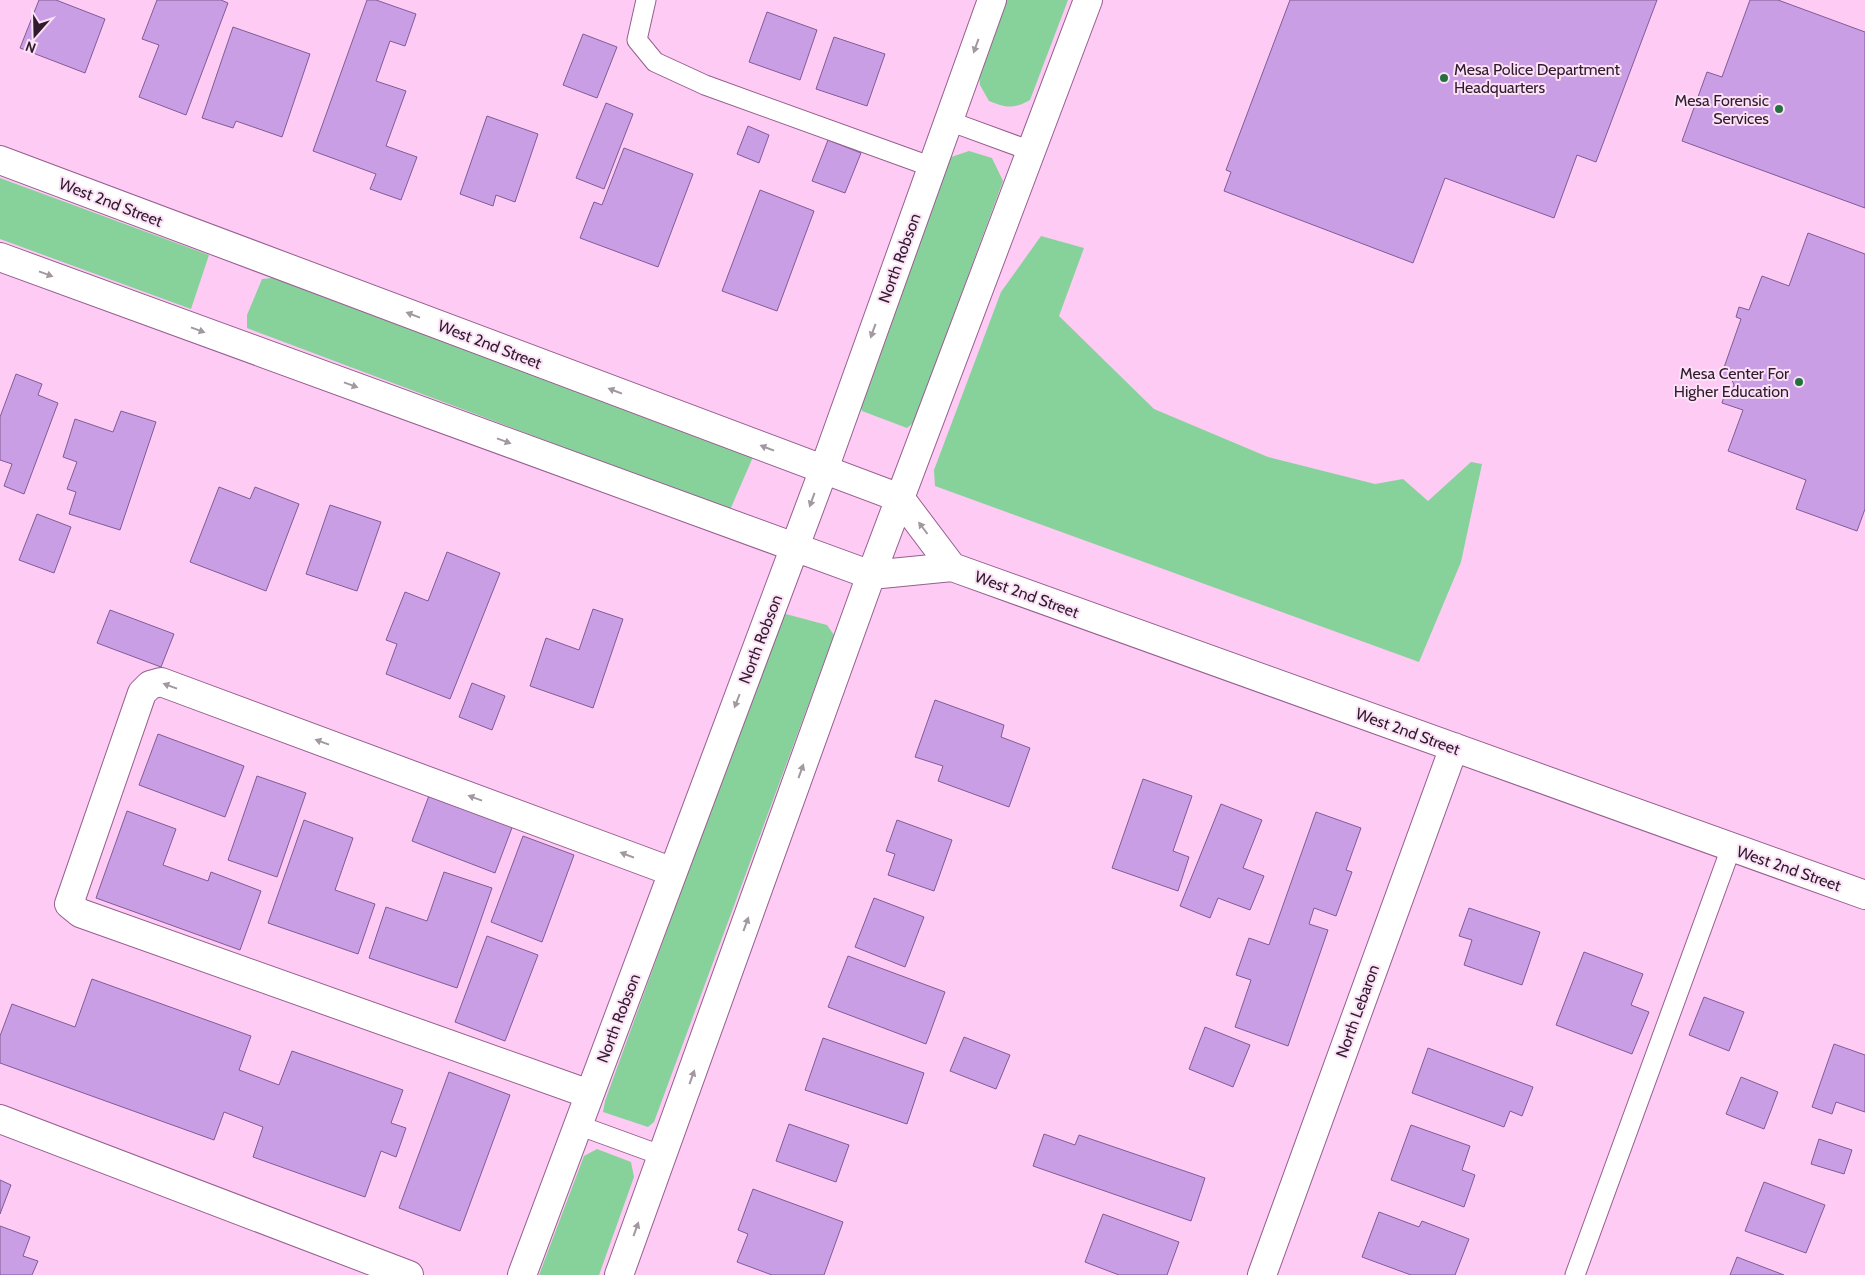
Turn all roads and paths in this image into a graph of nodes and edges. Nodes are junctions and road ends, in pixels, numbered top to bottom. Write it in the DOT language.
graph roads {
  1 [pos="646,0"];
  2 [pos="992,0"];
  3 [pos="1088,0"];
  4 [pos="949,121"];
  5 [pos="1031,151"];
  6 [pos="0,160"];
  7 [pos="932,167"];
  8 [pos="0,257"];
  9 [pos="824,469"];
  10 [pos="900,498"];
  11 [pos="795,547"];
  12 [pos="952,567"];
  13 [pos="872,575"];
  14 [pos="1454,748"];
  15 [pos="1731,848"];
  16 [pos="673,872"];
  17 [pos="1865,895"];
  18 [pos="589,1094"];
  19 [pos="0,1119"];
  20 [pos="578,1125"];
  21 [pos="663,1156"];
  22 [pos="409,1275"];
  23 [pos="522,1275"];
  24 [pos="619,1275"];
  25 [pos="1262,1275"];
  26 [pos="1575,1275"];
  1 -- 7 [label="lane"];
  2 -- 4 [label="street, North Robson, one-way"];
  3 -- 5 [label="street"];
  4 -- 5 [label="lane"];
  4 -- 7 [label="street, North Robson"];
  5 -- 10 [label="street"];
  9 -- 6 [label="street, West 2nd Street, one-way"];
  7 -- 9 [label="street, North Robson, one-way"];
  8 -- 11 [label="street, West 2nd Street, one-way"];
  9 -- 10 [label="street, West 2nd Street"];
  9 -- 11 [label="street, North Robson, one-way"];
  12 -- 10 [label="street, one-way"];
  10 -- 13 [label="street"];
  11 -- 13 [label="street, West 2nd Street"];
  11 -- 16 [label="street, North Robson, one-way"];
  12 -- 13 [label="street, West 2nd Street"];
  12 -- 14 [label="street, West 2nd Street"];
  21 -- 13 [label="street, one-way"];
  14 -- 15 [label="street, West 2nd Street"];
  14 -- 25 [label="street, North Lebaron"];
  15 -- 17 [label="street, West 2nd Street"];
  15 -- 26 [label="lane"];
  16 -- 18 [label="street, North Robson"];
  16 -- 18 [label="street, one-way"];
  18 -- 20 [label="street, North Robson"];
  19 -- 22 [label="street"];
  20 -- 21 [label="lane"];
  20 -- 23 [label="street, North Robson"];
  24 -- 21 [label="street, one-way"];
}
